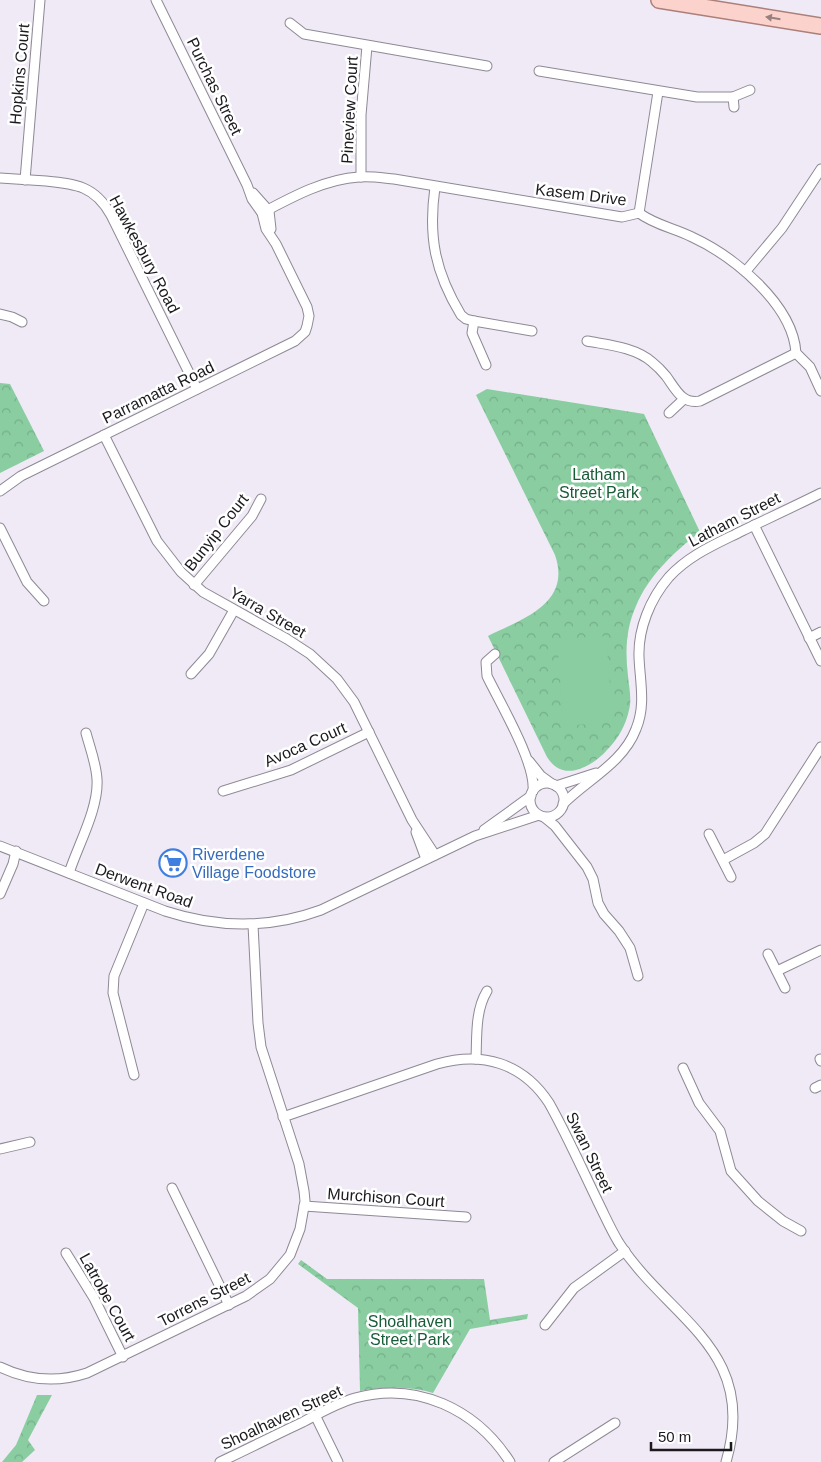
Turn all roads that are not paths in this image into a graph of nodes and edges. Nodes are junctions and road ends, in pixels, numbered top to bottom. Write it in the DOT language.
graph roads {
  1 [pos="40,0"];
  2 [pos="156,0"];
  3 [pos="659,0"];
  4 [pos="290,23"];
  5 [pos="821,26"];
  6 [pos="367,46"];
  7 [pos="487,66"];
  8 [pos="539,71"];
  9 [pos="750,90"];
  10 [pos="658,92"];
  11 [pos="733,97"];
  12 [pos="734,107"];
  13 [pos="820,173"];
  14 [pos="360,176"];
  15 [pos="0,178"];
  16 [pos="25,180"];
  17 [pos="435,187"];
  18 [pos="265,211"];
  19 [pos="639,214"];
  20 [pos="746,271"];
  21 [pos="0,314"];
  22 [pos="474,321"];
  23 [pos="22,322"];
  24 [pos="532,331"];
  25 [pos="587,341"];
  26 [pos="796,353"];
  27 [pos="486,365"];
  28 [pos="197,389"];
  29 [pos="821,390"];
  30 [pos="684,399"];
  31 [pos="669,413"];
  32 [pos="104,436"];
  33 [pos="21,476"];
  34 [pos="0,483"];
  35 [pos="0,491"];
  36 [pos="821,493"];
  37 [pos="261,499"];
  38 [pos="754,525"];
  39 [pos="0,528"];
  40 [pos="194,585"];
  41 [pos="44,601"];
  42 [pos="234,610"];
  43 [pos="821,632"];
  44 [pos="809,638"];
  45 [pos="495,654"];
  46 [pos="821,661"];
  47 [pos="191,674"];
  48 [pos="369,732"];
  49 [pos="86,733"];
  50 [pos="821,747"];
  51 [pos="528,759"];
  52 [pos="603,770"];
  53 [pos="554,785"];
  54 [pos="223,791"];
  55 [pos="532,794"];
  56 [pos="562,806"];
  57 [pos="541,816"];
  58 [pos="412,820"];
  59 [pos="709,834"];
  60 [pos="563,835"];
  61 [pos="475,836"];
  62 [pos="0,846"];
  63 [pos="16,852"];
  64 [pos="435,854"];
  65 [pos="426,859"];
  66 [pos="723,860"];
  67 [pos="68,873"];
  68 [pos="731,877"];
  69 [pos="0,894"];
  70 [pos="144,903"];
  71 [pos="253,925"];
  72 [pos="821,950"];
  73 [pos="768,954"];
  74 [pos="777,971"];
  75 [pos="638,976"];
  76 [pos="785,988"];
  77 [pos="487,991"];
  78 [pos="476,1059"];
  79 [pos="683,1068"];
  80 [pos="134,1075"];
  81 [pos="283,1117"];
  82 [pos="30,1142"];
  83 [pos="0,1149"];
  84 [pos="172,1188"];
  85 [pos="304,1206"];
  86 [pos="466,1217"];
  87 [pos="801,1230"];
  88 [pos="625,1251"];
  89 [pos="66,1253"];
  90 [pos="229,1305"];
  91 [pos="545,1325"];
  92 [pos="123,1356"];
  93 [pos="0,1367"];
  94 [pos="315,1415"];
  95 [pos="615,1423"];
  96 [pos="220,1462"];
  97 [pos="338,1462"];
  98 [pos="510,1462"];
  99 [pos="554,1462"];
  100 [pos="726,1462"];
  1 -- 16 [label="street, Hopkins Court"];
  2 -- 18 [label="street, Purchas Street"];
  5 -- 3 [label="main road, one-way"];
  4 -- 6 [label="street, Pineview Court"];
  6 -- 7 [label="street, Pineview Court"];
  6 -- 14 [label="street, Pineview Court"];
  8 -- 10 [label="street"];
  9 -- 11 [label="street"];
  10 -- 11 [label="street"];
  10 -- 19 [label="street"];
  11 -- 12 [label="street"];
  13 -- 20 [label="street"];
  14 -- 17 [label="street, Kasem Drive"];
  14 -- 18 [label="street, Kasem Drive"];
  15 -- 16 [label="street, Hawkesbury Road"];
  16 -- 28 [label="street, Hawkesbury Road"];
  17 -- 19 [label="street, Kasem Drive"];
  17 -- 22 [label="street"];
  18 -- 28 [label="street, Parramatta Road"];
  19 -- 20 [label="street, Kasem Drive"];
  20 -- 26 [label="street, Kasem Drive"];
  21 -- 23 [label="street"];
  22 -- 24 [label="street"];
  22 -- 27 [label="street"];
  25 -- 30 [label="street"];
  26 -- 29 [label="street, Kasem Drive"];
  26 -- 30 [label="street"];
  28 -- 32 [label="street, Parramatta Road"];
  30 -- 31 [label="street"];
  32 -- 33 [label="street, Parramatta Road"];
  32 -- 40 [label="street, Yarra Street"];
  33 -- 34 [label="street, Parramatta Road"];
  33 -- 35 [label="street, Parramatta Road"];
  36 -- 38 [label="street, Latham Street"];
  37 -- 40 [label="street, Bunyip Court"];
  38 -- 44 [label="street"];
  38 -- 52 [label="street, Latham Street"];
  39 -- 41 [label="street"];
  40 -- 42 [label="street, Yarra Street"];
  42 -- 47 [label="street"];
  42 -- 48 [label="street, Yarra Street"];
  43 -- 44 [label="street"];
  44 -- 46 [label="street"];
  45 -- 51 [label="street"];
  48 -- 54 [label="street, Avoca Court"];
  48 -- 58 [label="street, Yarra Street"];
  49 -- 67 [label="street"];
  50 -- 66 [label="street"];
  51 -- 53 [label="street"];
  51 -- 55 [label="street"];
  52 -- 53 [label="street, Latham Street"];
  52 -- 56 [label="street, Latham Street"];
  53 -- 55 [label="street"];
  53 -- 56 [label="street"];
  55 -- 57 [label="street"];
  55 -- 61 [label="street, Derwent Road"];
  56 -- 57 [label="street"];
  56 -- 60 [label="street"];
  57 -- 60 [label="street"];
  57 -- 61 [label="street, Derwent Road"];
  58 -- 64 [label="street, Yarra Street"];
  58 -- 65 [label="street, Yarra Street"];
  59 -- 66 [label="street"];
  60 -- 75 [label="street"];
  61 -- 64 [label="street, Derwent Road"];
  62 -- 63 [label="street, Derwent Road"];
  63 -- 67 [label="street, Derwent Road"];
  63 -- 69 [label="street"];
  64 -- 65 [label="street, Derwent Road"];
  65 -- 71 [label="street, Derwent Road"];
  66 -- 68 [label="street"];
  67 -- 70 [label="street, Derwent Road"];
  70 -- 71 [label="street, Derwent Road"];
  70 -- 80 [label="street"];
  71 -- 81 [label="street, Torrens Street"];
  72 -- 74 [label="street"];
  73 -- 74 [label="street"];
  74 -- 76 [label="street"];
  77 -- 78 [label="street"];
  78 -- 81 [label="street, Swan Street"];
  78 -- 88 [label="street, Swan Street"];
  79 -- 87 [label="street"];
  81 -- 85 [label="street, Torrens Street"];
  82 -- 83 [label="street"];
  84 -- 90 [label="street"];
  85 -- 86 [label="street, Murchison Court"];
  85 -- 90 [label="street, Torrens Street"];
  88 -- 91 [label="street"];
  88 -- 100 [label="street, Swan Street"];
  89 -- 92 [label="street, Latrobe Court"];
  90 -- 92 [label="street, Torrens Street"];
  92 -- 93 [label="street, Torrens Street"];
  94 -- 96 [label="street, Shoalhaven Street"];
  94 -- 97 [label="street"];
  94 -- 98 [label="street, Shoalhaven Street"];
  95 -- 99 [label="street"];
}
